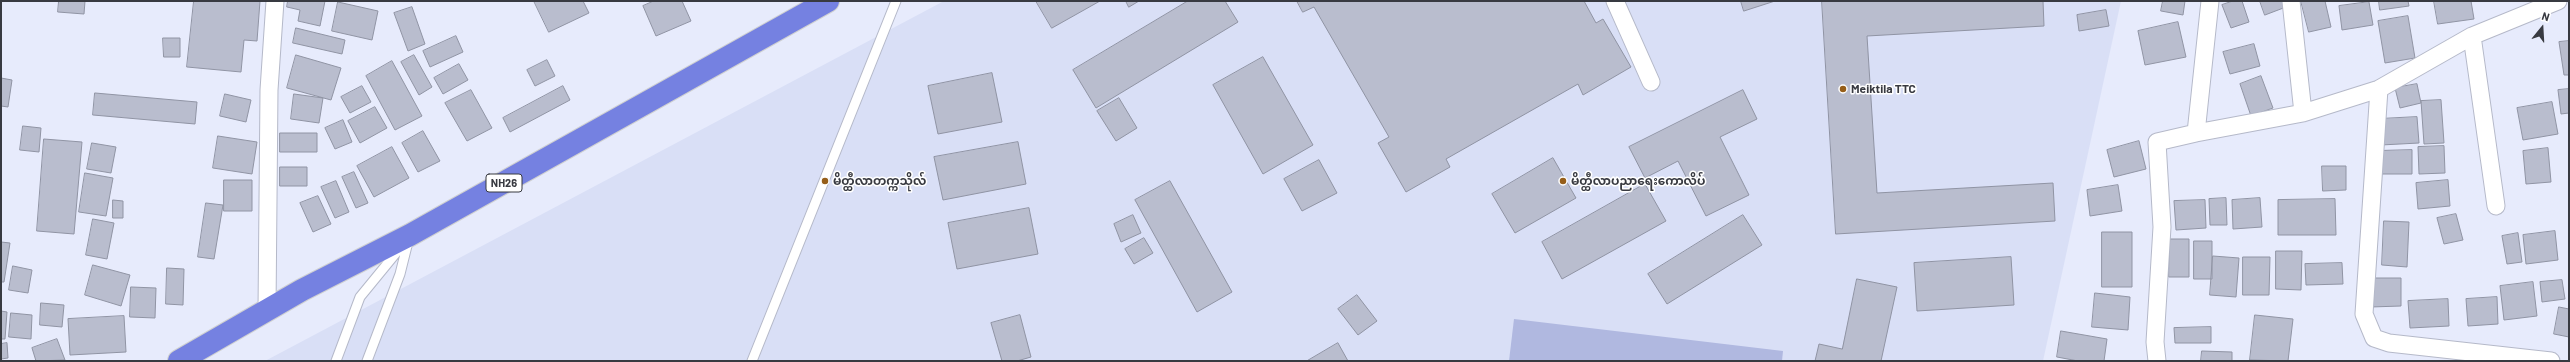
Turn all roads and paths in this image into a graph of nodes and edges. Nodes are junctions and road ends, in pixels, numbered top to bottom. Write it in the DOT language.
graph roads {
  1 [pos="275,1"];
  2 [pos="828,1"];
  3 [pos="896,1"];
  4 [pos="1615,1"];
  5 [pos="2210,1"];
  6 [pos="2291,1"];
  7 [pos="2558,1"];
  8 [pos="2472,36"];
  9 [pos="1651,82"];
  10 [pos="2379,89"];
  11 [pos="2303,113"];
  12 [pos="2196,133"];
  13 [pos="2496,206"];
  14 [pos="410,235"];
  15 [pos="267,310"];
  16 [pos="179,361"];
  17 [pos="336,361"];
  18 [pos="367,361"];
  19 [pos="752,361"];
  20 [pos="2157,361"];
  21 [pos="2551,361"];
  1 -- 15 [label="street"];
  2 -- 14 [label="highway, NH26"];
  3 -- 19 [label="lane"];
  4 -- 9 [label="street"];
  5 -- 12 [label="street"];
  6 -- 11 [label="street"];
  7 -- 8 [label="street"];
  8 -- 10 [label="street"];
  8 -- 13 [label="street"];
  10 -- 11 [label="street"];
  10 -- 21 [label="street"];
  11 -- 12 [label="street"];
  12 -- 20 [label="street"];
  14 -- 15 [label="highway, NH26"];
  14 -- 17 [label="lane"];
  14 -- 18 [label="lane"];
  15 -- 16 [label="highway, NH26"];
}
